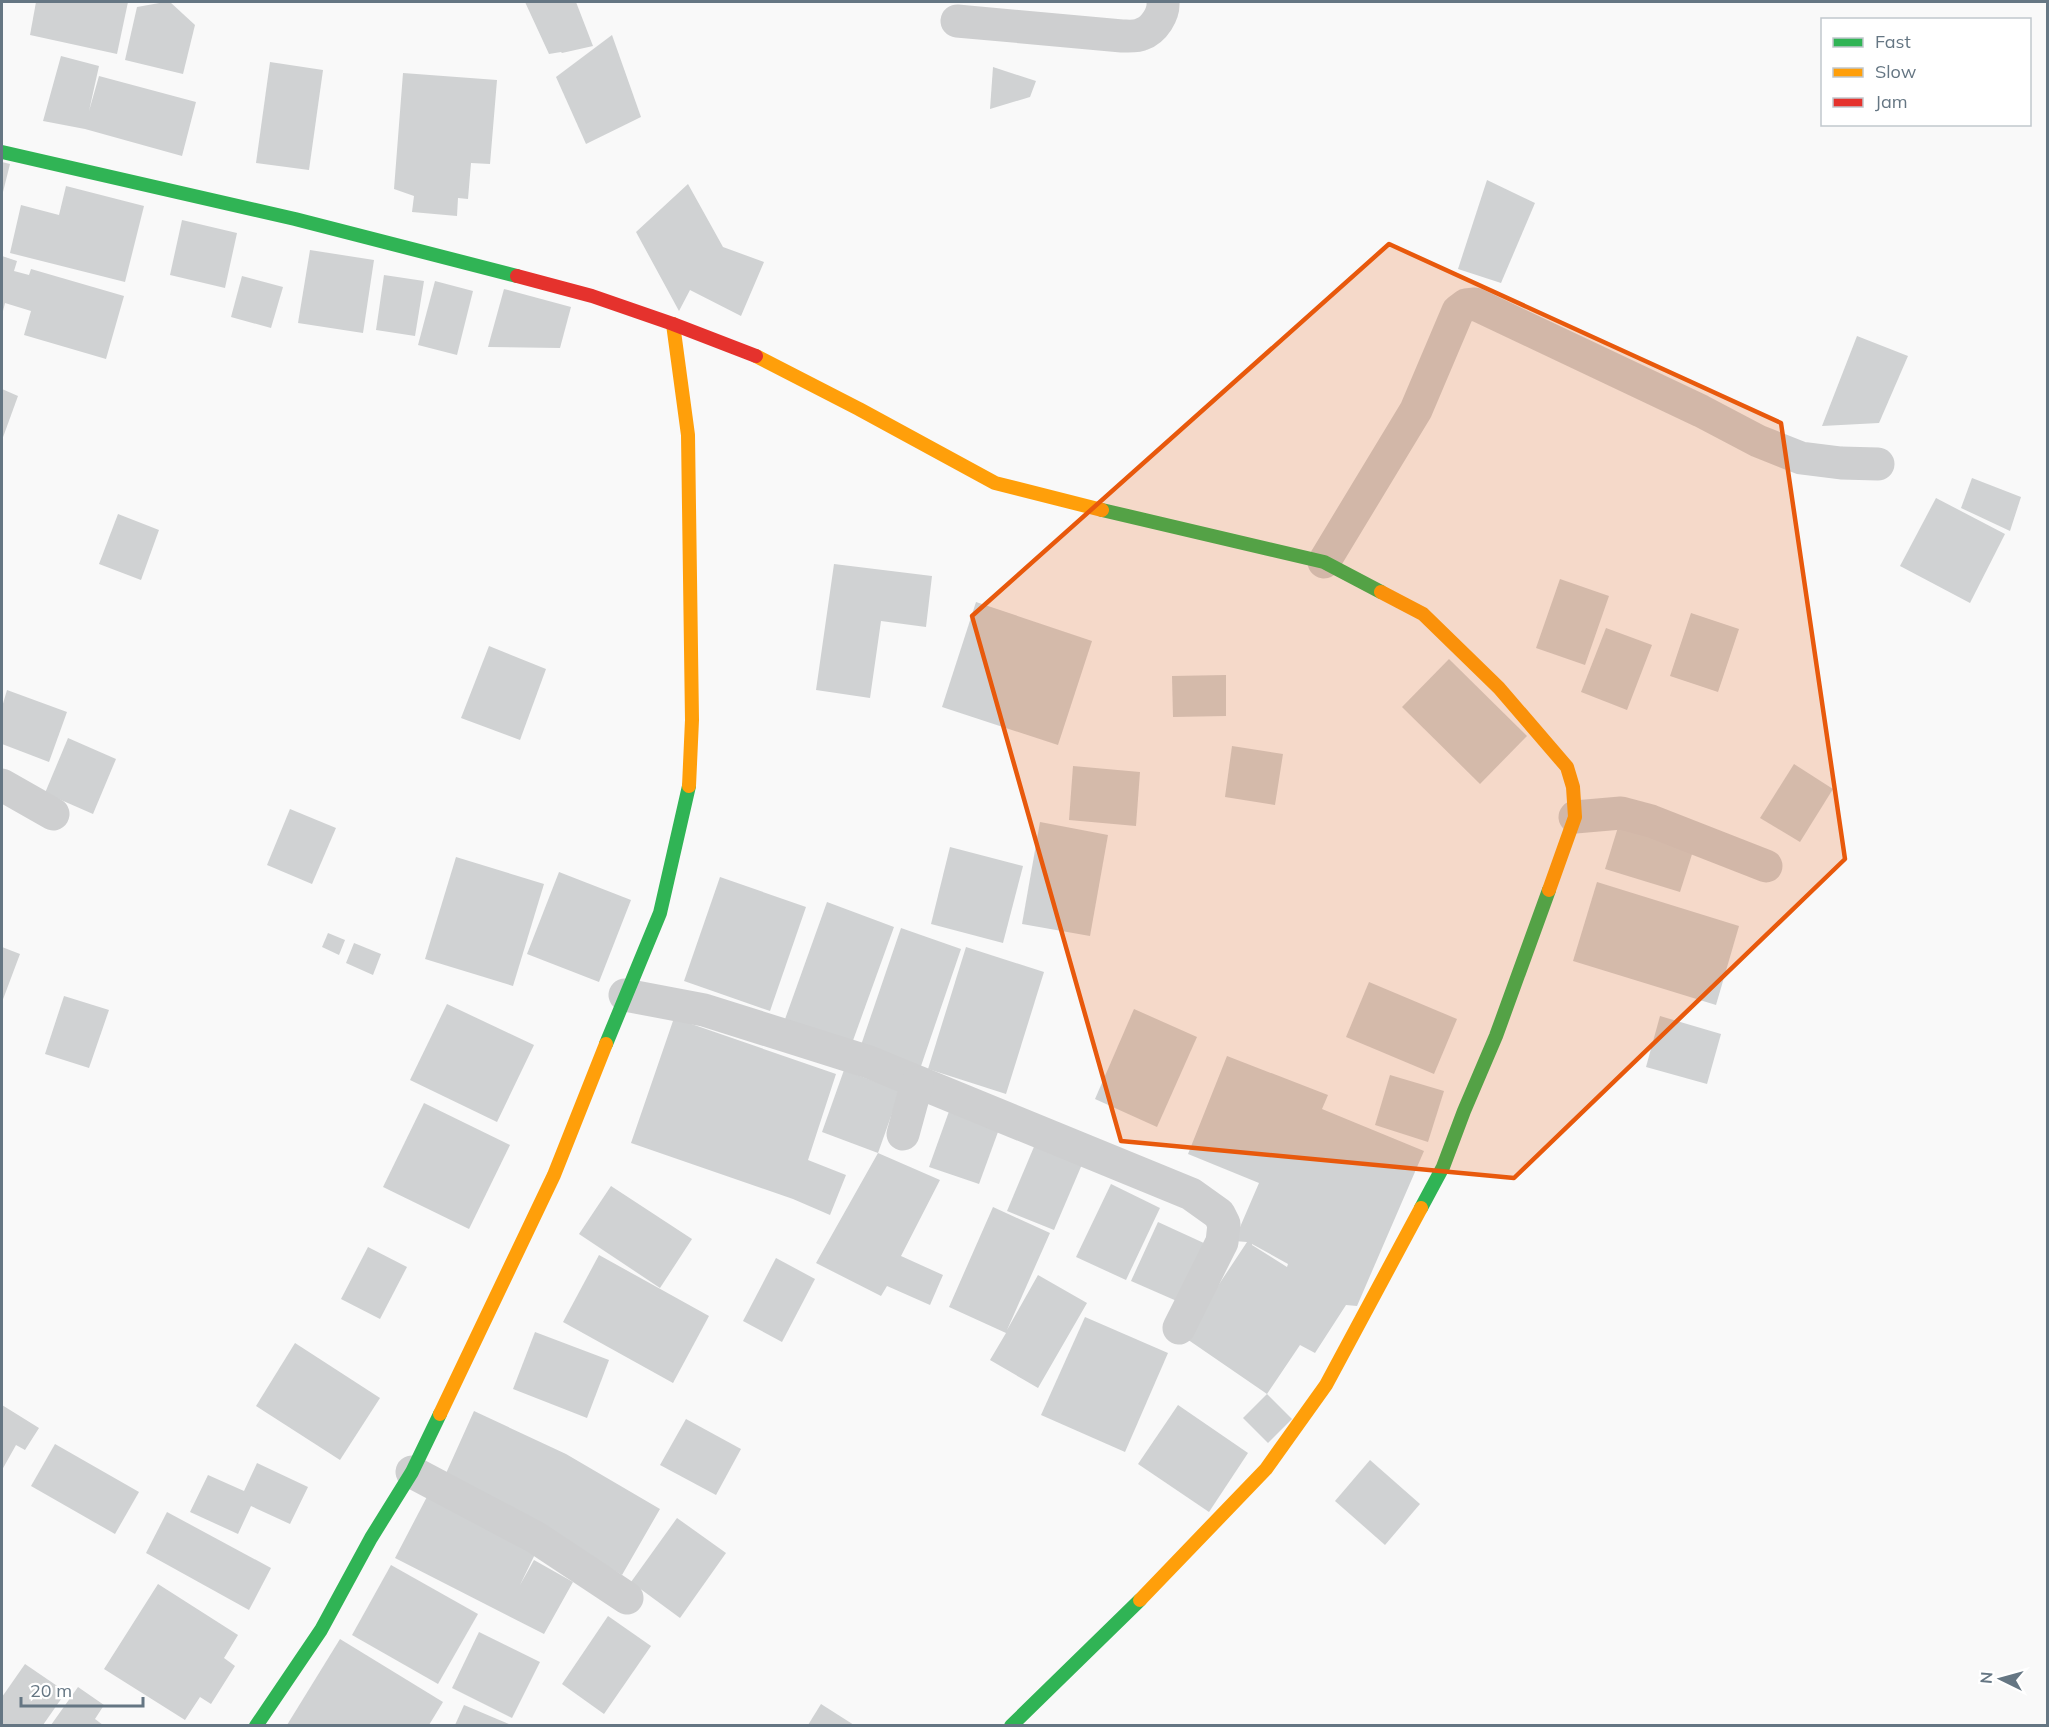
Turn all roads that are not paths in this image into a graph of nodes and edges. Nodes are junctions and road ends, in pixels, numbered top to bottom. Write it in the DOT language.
graph roads {
  1 [pos="1163,2"];
  2 [pos="957,21"];
  3 [pos="2,152"];
  4 [pos="673,324"];
  5 [pos="1878,464"];
  6 [pos="1324,562"];
  7 [pos="2,785"];
  8 [pos="53,814"];
  9 [pos="1575,817"];
  10 [pos="1766,866"];
  11 [pos="625,995"];
  12 [pos="917,1083"];
  13 [pos="903,1134"];
  14 [pos="1179,1328"];
  15 [pos="412,1472"];
  16 [pos="627,1598"];
  17 [pos="256,1725"];
  18 [pos="1011,1725"];
  1 -- 2 [label="street"];
  3 -- 4 [label="street"];
  4 -- 6 [label="street"];
  4 -- 11 [label="street"];
  5 -- 6 [label="street"];
  6 -- 9 [label="street"];
  7 -- 8 [label="street"];
  9 -- 10 [label="street"];
  9 -- 18 [label="street"];
  11 -- 12 [label="street"];
  11 -- 15 [label="street"];
  12 -- 13 [label="street"];
  12 -- 14 [label="street"];
  15 -- 16 [label="street"];
  15 -- 17 [label="street"];
}
